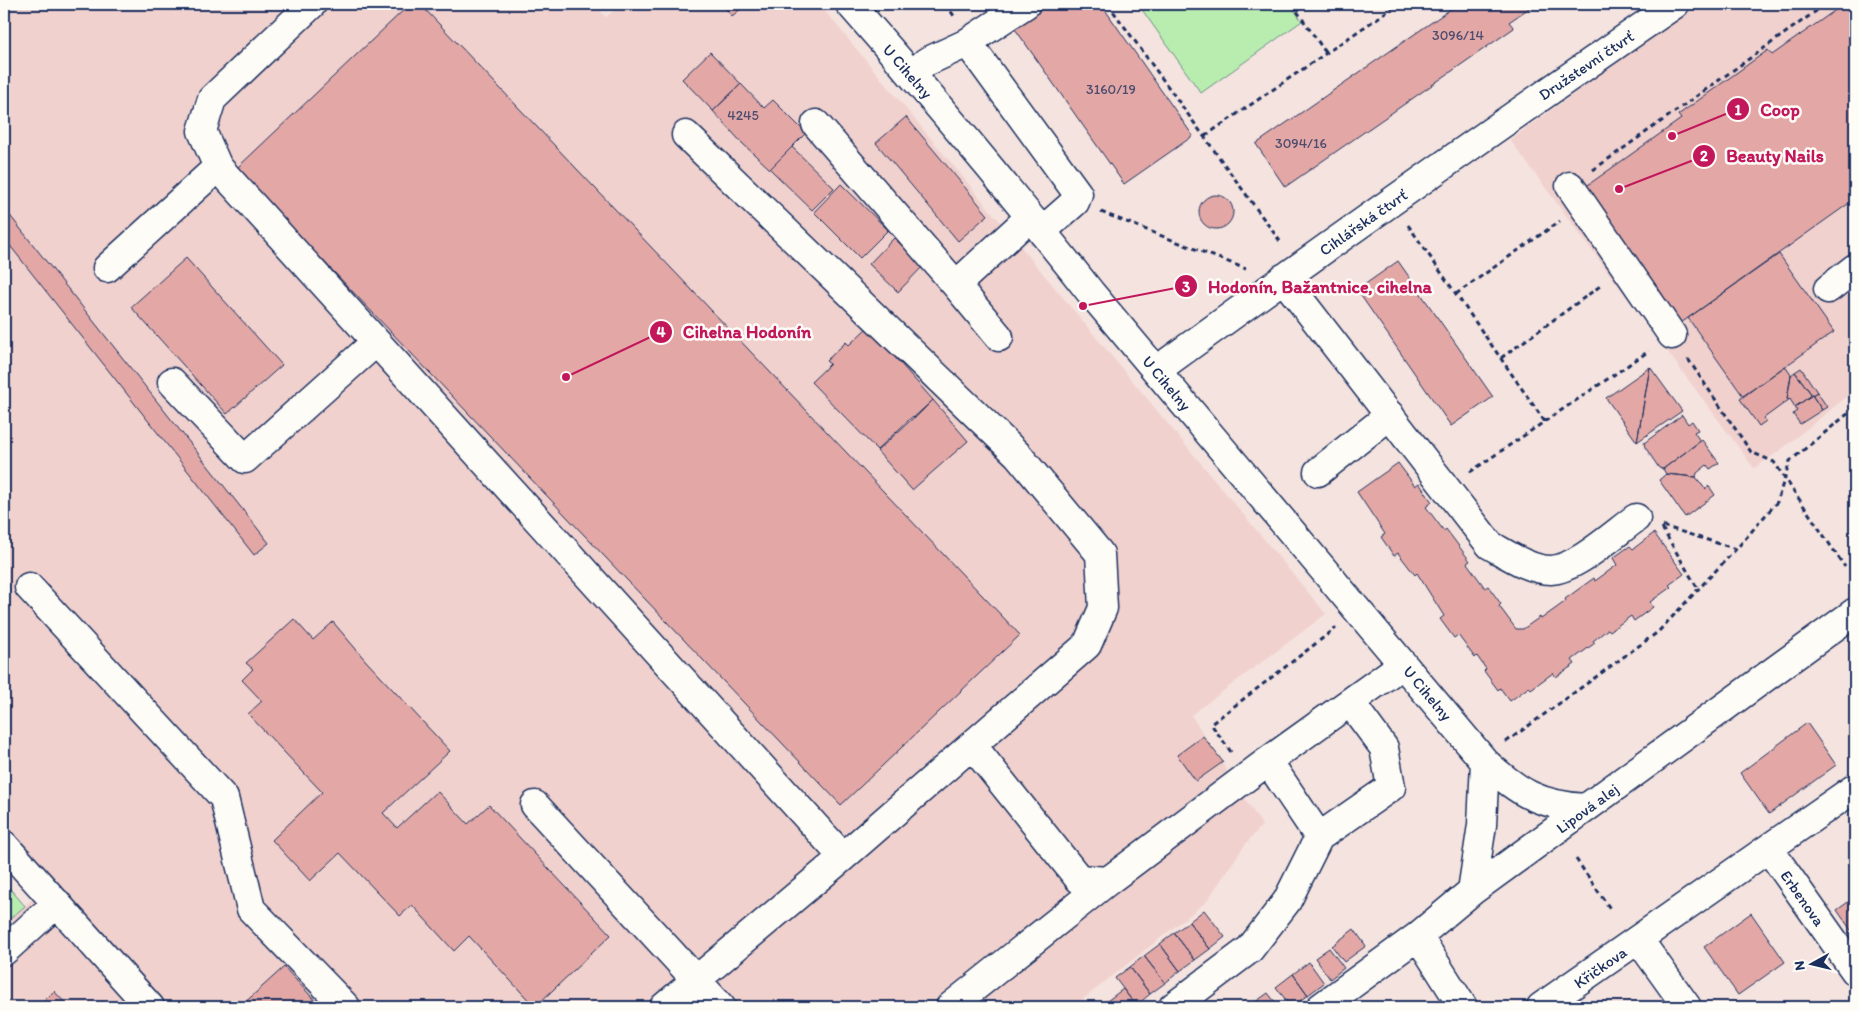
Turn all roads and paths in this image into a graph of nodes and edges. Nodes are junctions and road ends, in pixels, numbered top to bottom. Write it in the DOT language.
graph roads {
  1 [pos="312,4"];
  2 [pos="850,4"];
  3 [pos="1026,4"];
  4 [pos="1108,4"];
  5 [pos="1292,4"];
  6 [pos="1398,4"];
  7 [pos="1675,4"];
  8 [pos="1826,4"];
  9 [pos="965,44"];
  10 [pos="1326,53"];
  11 [pos="912,75"];
  12 [pos="1521,110"];
  13 [pos="816,124"];
  14 [pos="686,135"];
  15 [pos="1205,136"];
  16 [pos="218,167"];
  17 [pos="1577,195"];
  18 [pos="1392,201"];
  19 [pos="1075,202"];
  20 [pos="1036,224"];
  21 [pos="1626,267"];
  22 [pos="107,268"];
  23 [pos="1855,268"];
  24 [pos="1251,271"];
  25 [pos="1291,273"];
  26 [pos="956,285"];
  27 [pos="1828,289"];
  28 [pos="1456,294"];
  29 [pos="1672,335"];
  30 [pos="999,337"];
  31 [pos="376,342"];
  32 [pos="1501,358"];
  33 [pos="1157,370"];
  34 [pos="172,382"];
  35 [pos="1855,408"];
  36 [pos="1390,415"];
  37 [pos="1545,422"];
  38 [pos="1318,472"];
  39 [pos="1784,478"];
  40 [pos="1446,488"];
  41 [pos="1636,518"];
  42 [pos="1736,549"];
  43 [pos="1845,567"];
  44 [pos="29,587"];
  45 [pos="1698,589"];
  46 [pos="1855,612"];
  47 [pos="1342,624"];
  48 [pos="1403,664"];
  49 [pos="1350,702"];
  50 [pos="1504,743"];
  51 [pos="972,744"];
  52 [pos="1485,762"];
  53 [pos="1258,768"];
  54 [pos="1855,788"];
  55 [pos="535,805"];
  56 [pos="1586,808"];
  57 [pos="1319,837"];
  58 [pos="4,845"];
  59 [pos="1769,849"];
  60 [pos="843,857"];
  61 [pos="1576,859"];
  62 [pos="1108,881"];
  63 [pos="1472,891"];
  64 [pos="57,903"];
  65 [pos="1611,910"];
  66 [pos="1418,936"];
  67 [pos="1639,940"];
  68 [pos="4,950"];
  69 [pos="1855,971"];
  70 [pos="697,979"];
  71 [pos="150,1007"];
  72 [pos="346,1007"];
  73 [pos="664,1007"];
  74 [pos="721,1007"];
  75 [pos="950,1007"];
  76 [pos="1173,1007"];
  77 [pos="1321,1007"];
  78 [pos="1463,1007"];
  79 [pos="1541,1007"];
  80 [pos="1686,1007"];
  1 -- 16 [label="street"];
  2 -- 11 [label="street, U Cihelny"];
  3 -- 9 [label="street"];
  4 -- 15 [label="path"];
  5 -- 10 [label="path"];
  6 -- 10 [label="path"];
  7 -- 12 [label="street, Družstevní čtvrť"];
  8 -- 17 [label="path"];
  9 -- 11 [label="street"];
  9 -- 19 [label="street"];
  10 -- 15 [label="path"];
  11 -- 20 [label="street, U Cihelny"];
  12 -- 18 [label="street, Cihlářská čtvrť"];
  13 -- 26 [label="street"];
  14 -- 51 [label="street"];
  15 -- 25 [label="path"];
  16 -- 22 [label="street"];
  16 -- 31 [label="street"];
  17 -- 21 [label="street"];
  17 -- 28 [label="path"];
  18 -- 25 [label="street, Cihlářská čtvrť"];
  18 -- 28 [label="path"];
  19 -- 20 [label="street"];
  19 -- 24 [label="path"];
  20 -- 26 [label="street"];
  20 -- 33 [label="street, U Cihelny"];
  21 -- 29 [label="street"];
  21 -- 32 [label="path"];
  23 -- 27 [label="street"];
  25 -- 33 [label="street, Cihlářská čtvrť"];
  25 -- 36 [label="street"];
  26 -- 30 [label="street"];
  28 -- 32 [label="path"];
  29 -- 37 [label="path"];
  29 -- 39 [label="path"];
  31 -- 34 [label="street"];
  31 -- 60 [label="street"];
  32 -- 37 [label="path"];
  33 -- 48 [label="street, U Cihelny"];
  35 -- 39 [label="path"];
  36 -- 38 [label="street"];
  36 -- 40 [label="street"];
  37 -- 40 [label="path"];
  39 -- 42 [label="path"];
  39 -- 43 [label="path"];
  40 -- 41 [label="street"];
  42 -- 45 [label="path"];
  42 -- 45 [label="path"];
  44 -- 72 [label="street"];
  45 -- 50 [label="path"];
  46 -- 56 [label="street, Lipová alej"];
  47 -- 53 [label="path"];
  48 -- 49 [label="street"];
  48 -- 52 [label="street, U Cihelny"];
  49 -- 53 [label="street"];
  49 -- 57 [label="street"];
  51 -- 60 [label="street"];
  51 -- 62 [label="street"];
  52 -- 56 [label="street, U Cihelny"];
  52 -- 63 [label="street"];
  53 -- 57 [label="street"];
  53 -- 62 [label="street"];
  54 -- 59 [label="street"];
  55 -- 70 [label="street"];
  56 -- 63 [label="street, Lipová alej"];
  57 -- 76 [label="street"];
  58 -- 64 [label="street"];
  59 -- 67 [label="street"];
  59 -- 69 [label="street, Erbenova"];
  60 -- 70 [label="street"];
  61 -- 65 [label="path"];
  62 -- 75 [label="street"];
  63 -- 66 [label="street, Lipová alej"];
  64 -- 68 [label="street"];
  64 -- 71 [label="street"];
  66 -- 77 [label="street, Lipová alej"];
  66 -- 78 [label="street"];
  67 -- 79 [label="street, Křičkova"];
  67 -- 80 [label="street, Křičkova"];
  70 -- 73 [label="street"];
  70 -- 74 [label="street"];
}
